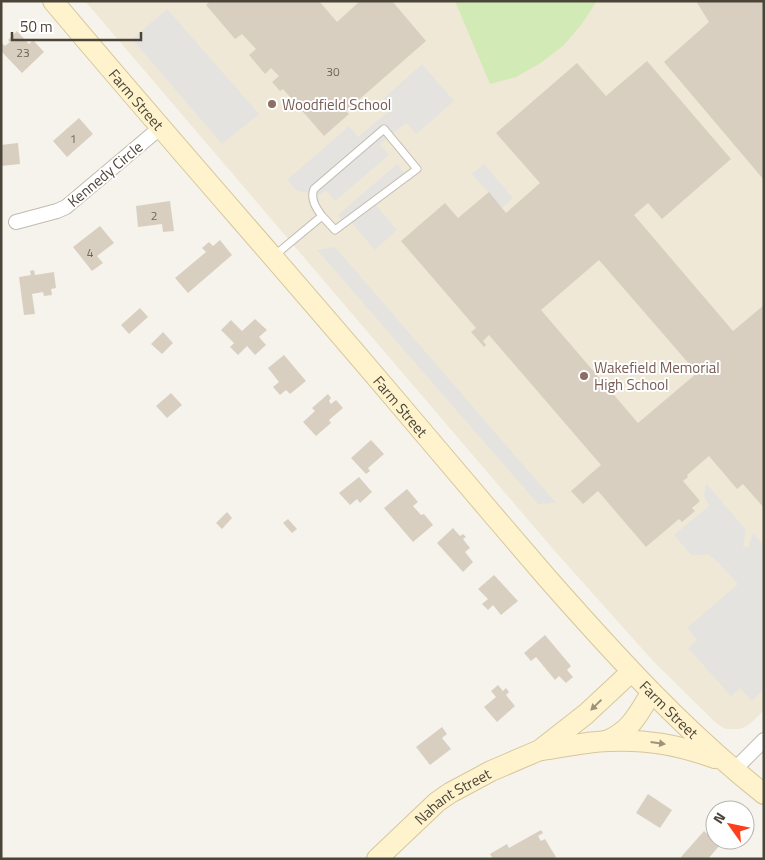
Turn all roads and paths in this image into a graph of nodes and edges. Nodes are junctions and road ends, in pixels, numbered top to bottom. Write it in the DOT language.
graph roads {
  1 [pos="53,1"];
  2 [pos="161,127"];
  3 [pos="322,216"];
  4 [pos="16,222"];
  5 [pos="273,256"];
  6 [pos="631,672"];
  7 [pos="652,693"];
  8 [pos="764,740"];
  9 [pos="606,741"];
  10 [pos="540,750"];
  11 [pos="728,765"];
  12 [pos="764,794"];
  13 [pos="377,859"];
  1 -- 2 [label="main road, Farm Street"];
  2 -- 4 [label="street, Kennedy Circle"];
  2 -- 5 [label="main road, Farm Street"];
  3 -- 3 [label="lane"];
  3 -- 5 [label="lane"];
  5 -- 6 [label="main road, Farm Street"];
  6 -- 7 [label="main road, Farm Street"];
  6 -- 10 [label="main road, Nahant Street, one-way"];
  7 -- 9 [label="main road"];
  7 -- 11 [label="main road, Farm Street"];
  8 -- 11 [label="street"];
  9 -- 10 [label="main road, Nahant Street"];
  9 -- 11 [label="main road, Nahant Street, one-way"];
  10 -- 13 [label="main road, Nahant Street"];
  11 -- 12 [label="main road, Farm Street"];
}
